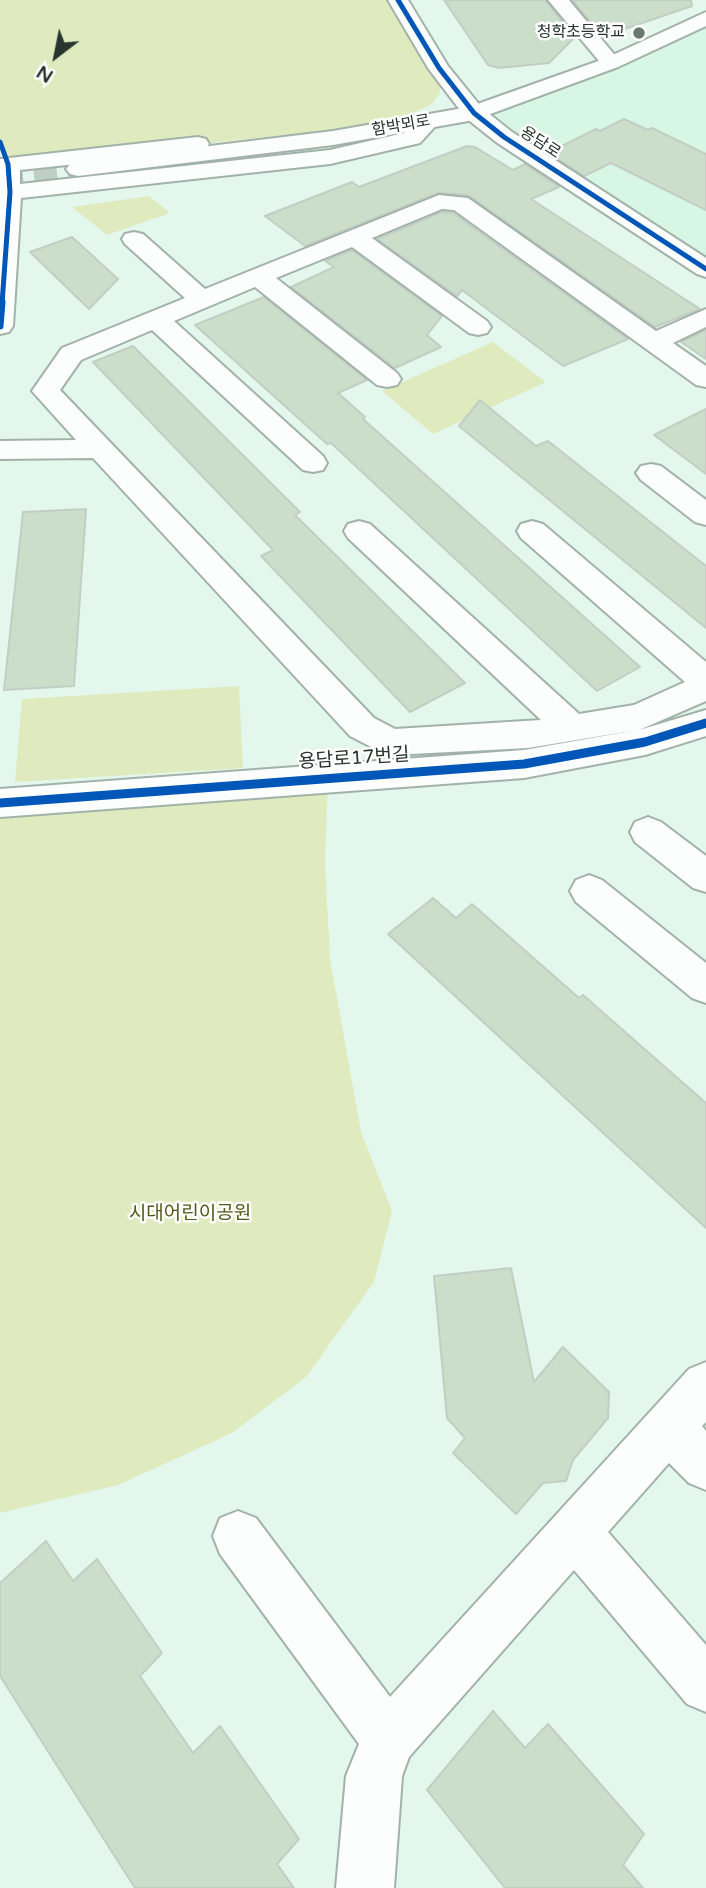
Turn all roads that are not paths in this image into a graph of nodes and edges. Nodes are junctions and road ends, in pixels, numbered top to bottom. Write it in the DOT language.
graph roads {
  1 [pos="398,0"];
  2 [pos="558,0"];
  3 [pos="706,18"];
  4 [pos="611,63"];
  5 [pos="474,113"];
  6 [pos="429,121"];
  7 [pos="4,153"];
  8 [pos="78,169"];
  9 [pos="425,180"];
  10 [pos="10,192"];
  11 [pos="460,203"];
  12 [pos="355,237"];
  13 [pos="134,239"];
  14 [pos="706,269"];
  15 [pos="258,277"];
  16 [pos="202,300"];
  17 [pos="706,317"];
  18 [pos="156,319"];
  19 [pos="0,326"];
  20 [pos="478,327"];
  21 [pos="655,342"];
  22 [pos="387,379"];
  23 [pos="706,379"];
  24 [pos="100,449"];
  25 [pos="0,450"];
  26 [pos="313,463"];
  27 [pos="651,473"];
  28 [pos="706,515"];
  29 [pos="359,531"];
  30 [pos="532,531"];
  31 [pos="706,681"];
  32 [pos="706,687"];
  33 [pos="706,723"];
  34 [pos="572,728"];
  35 [pos="0,803"];
  36 [pos="648,832"];
  37 [pos="706,877"];
  38 [pos="589,891"];
  39 [pos="706,986"];
  40 [pos="706,1386"];
  41 [pos="669,1427"];
  42 [pos="706,1466"];
  43 [pos="575,1532"];
  44 [pos="238,1536"];
  45 [pos="706,1685"];
  46 [pos="388,1739"];
  47 [pos="365,1888"];
  1 -- 5 [label="street, 용담로"];
  2 -- 4 [label="street"];
  3 -- 4 [label="street, 함박뫼로"];
  4 -- 5 [label="street, 함박뫼로"];
  5 -- 6 [label="street, 함박뫼로"];
  5 -- 14 [label="street, 용담로"];
  6 -- 7 [label="street"];
  6 -- 8 [label="street, 함박뫼로"];
  6 -- 10 [label="street"];
  7 -- 10 [label="street"];
  9 -- 11 [label="street"];
  10 -- 19 [label="street"];
  11 -- 12 [label="street"];
  11 -- 21 [label="street"];
  12 -- 15 [label="street"];
  12 -- 20 [label="street"];
  13 -- 16 [label="street"];
  15 -- 16 [label="street"];
  15 -- 22 [label="street"];
  16 -- 18 [label="street"];
  17 -- 21 [label="street"];
  18 -- 24 [label="street"];
  18 -- 26 [label="street"];
  21 -- 23 [label="street"];
  24 -- 25 [label="street"];
  24 -- 34 [label="street"];
  27 -- 28 [label="street"];
  29 -- 34 [label="street"];
  30 -- 31 [label="street"];
  32 -- 34 [label="street"];
  33 -- 35 [label="street, 용담로17번길"];
  36 -- 37 [label="street"];
  38 -- 39 [label="street"];
  40 -- 41 [label="street"];
  41 -- 42 [label="street"];
  41 -- 43 [label="street"];
  43 -- 45 [label="street"];
  43 -- 46 [label="street"];
  44 -- 46 [label="street"];
  46 -- 47 [label="street"];
}
